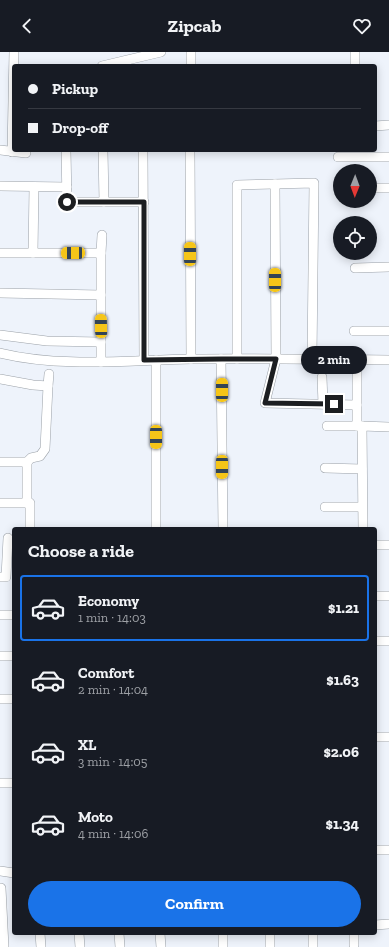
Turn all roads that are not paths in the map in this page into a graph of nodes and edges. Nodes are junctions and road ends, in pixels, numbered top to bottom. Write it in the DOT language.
graph roads {
  1 [pos="14,52"];
  2 [pos="161,52"];
  3 [pos="191,52"];
  4 [pos="354,52"];
  5 [pos="142,61"];
  6 [pos="14,64"];
  7 [pos="118,64"];
  8 [pos="190,64"];
  9 [pos="355,64"];
  10 [pos="389,125"];
  11 [pos="377,126"];
  12 [pos="0,150"];
  13 [pos="12,152"];
  14 [pos="66,152"];
  15 [pos="103,152"];
  16 [pos="144,152"];
  17 [pos="190,152"];
  18 [pos="26,153"];
  19 [pos="338,157"];
  20 [pos="389,157"];
  21 [pos="275,184"];
  22 [pos="0,186"];
  23 [pos="34,187"];
  24 [pos="67,188"];
  25 [pos="377,188"];
  26 [pos="389,188"];
  27 [pos="104,202"];
  28 [pos="144,202"];
  29 [pos="102,235"];
  30 [pos="0,253"];
  31 [pos="101,253"];
  32 [pos="33,254"];
  33 [pos="355,268"];
  34 [pos="389,268"];
  35 [pos="0,293"];
  36 [pos="101,295"];
  37 [pos="354,331"];
  38 [pos="389,331"];
  39 [pos="0,335"];
  40 [pos="101,342"];
  41 [pos="0,353"];
  42 [pos="312,358"];
  43 [pos="191,359"];
  44 [pos="222,359"];
  45 [pos="237,359"];
  46 [pos="276,359"];
  47 [pos="144,360"];
  48 [pos="156,360"];
  49 [pos="357,360"];
  50 [pos="389,360"];
  51 [pos="101,362"];
  52 [pos="49,374"];
  53 [pos="322,377"];
  54 [pos="0,379"];
  55 [pos="48,386"];
  56 [pos="323,404"];
  57 [pos="357,405"];
  58 [pos="327,426"];
  59 [pos="359,426"];
  60 [pos="389,427"];
  61 [pos="0,462"];
  62 [pos="27,462"];
  63 [pos="325,468"];
  64 [pos="362,469"];
  65 [pos="0,503"];
  66 [pos="27,503"];
  67 [pos="325,507"];
  68 [pos="362,507"];
  69 [pos="30,527"];
  70 [pos="156,527"];
  71 [pos="223,527"];
  72 [pos="363,527"];
  73 [pos="7,538"];
  74 [pos="377,545"];
  75 [pos="389,545"];
  76 [pos="0,577"];
  77 [pos="377,596"];
  78 [pos="389,596"];
  79 [pos="0,615"];
  80 [pos="12,616"];
  81 [pos="377,641"];
  82 [pos="389,641"];
  83 [pos="0,656"];
  84 [pos="12,656"];
  85 [pos="0,699"];
  86 [pos="12,699"];
  87 [pos="377,737"];
  88 [pos="389,737"];
  89 [pos="0,783"];
  90 [pos="12,783"];
  91 [pos="377,850"];
  92 [pos="389,850"];
  93 [pos="0,871"];
  94 [pos="12,873"];
  95 [pos="1,888"];
  96 [pos="389,924"];
  97 [pos="377,925"];
  98 [pos="40,935"];
  99 [pos="79,935"];
  100 [pos="119,935"];
  101 [pos="160,935"];
  102 [pos="223,935"];
  103 [pos="270,935"];
  104 [pos="313,935"];
  105 [pos="354,935"];
  106 [pos="354,945"];
  107 [pos="4,947"];
  108 [pos="41,947"];
  109 [pos="80,947"];
  110 [pos="120,947"];
  111 [pos="161,947"];
  112 [pos="222,947"];
  113 [pos="270,947"];
  114 [pos="313,947"];
  1 -- 6 [label="street"];
  2 -- 5 [label="street"];
  3 -- 8 [label="street"];
  4 -- 9 [label="street"];
  5 -- 7 [label="street"];
  10 -- 11 [label="street"];
  12 -- 13 [label="street"];
  13 -- 18 [label="street"];
  14 -- 24 [label="street"];
  15 -- 27 [label="street"];
  16 -- 28 [label="street"];
  17 -- 43 [label="street"];
  19 -- 20 [label="street"];
  21 -- 42 [label="street"];
  21 -- 45 [label="street"];
  21 -- 46 [label="street"];
  22 -- 23 [label="street"];
  23 -- 24 [label="street"];
  23 -- 32 [label="street"];
  24 -- 27 [label="street"];
  25 -- 26 [label="street"];
  27 -- 28 [label="street"];
  28 -- 47 [label="street"];
  29 -- 31 [label="street"];
  30 -- 32 [label="street"];
  31 -- 32 [label="street"];
  31 -- 36 [label="street"];
  33 -- 34 [label="street"];
  35 -- 36 [label="street"];
  36 -- 40 [label="street"];
  37 -- 38 [label="street"];
  39 -- 40 [label="street"];
  40 -- 51 [label="street"];
  41 -- 51 [label="street"];
  42 -- 46 [label="street"];
  42 -- 49 [label="street"];
  43 -- 44 [label="street"];
  43 -- 48 [label="street"];
  44 -- 45 [label="street"];
  44 -- 71 [label="street"];
  45 -- 46 [label="street"];
  46 -- 56 [label="street"];
  47 -- 48 [label="street"];
  47 -- 51 [label="street"];
  48 -- 70 [label="street"];
  49 -- 50 [label="street"];
  49 -- 57 [label="street"];
  52 -- 55 [label="street"];
  53 -- 56 [label="street"];
  54 -- 55 [label="street"];
  55 -- 62 [label="street"];
  56 -- 57 [label="street"];
  57 -- 59 [label="street"];
  58 -- 59 [label="street"];
  59 -- 60 [label="street"];
  59 -- 64 [label="street"];
  61 -- 62 [label="street"];
  62 -- 66 [label="street"];
  63 -- 64 [label="street"];
  64 -- 68 [label="street"];
  65 -- 66 [label="street"];
  66 -- 69 [label="street"];
  67 -- 68 [label="street"];
  68 -- 72 [label="street"];
  73 -- 76 [label="street"];
  74 -- 75 [label="street"];
  77 -- 78 [label="street"];
  79 -- 80 [label="street"];
  81 -- 82 [label="street"];
  83 -- 84 [label="street"];
  85 -- 86 [label="street"];
  87 -- 88 [label="street"];
  89 -- 90 [label="street"];
  91 -- 92 [label="street"];
  93 -- 94 [label="street"];
  95 -- 107 [label="street"];
  96 -- 97 [label="street"];
  98 -- 108 [label="street"];
  99 -- 109 [label="street"];
  100 -- 110 [label="street"];
  101 -- 111 [label="street"];
  102 -- 112 [label="street"];
  103 -- 113 [label="street"];
  104 -- 114 [label="street"];
  105 -- 106 [label="street"];
}
